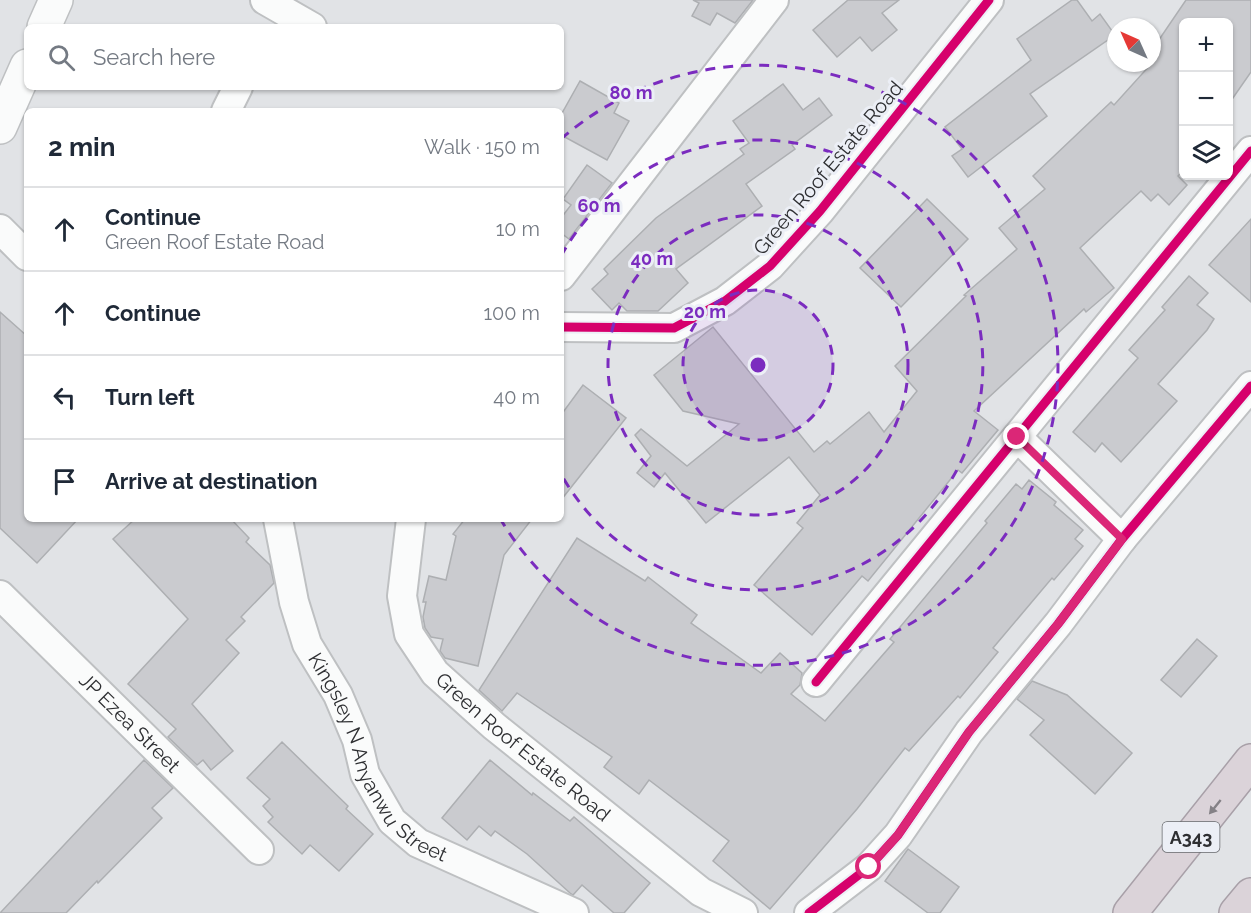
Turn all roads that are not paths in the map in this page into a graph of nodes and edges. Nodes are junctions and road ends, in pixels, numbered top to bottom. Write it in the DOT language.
graph roads {
  1 [pos="56,0"];
  2 [pos="774,0"];
  3 [pos="989,0"];
  4 [pos="270,11"];
  5 [pos="45,24"];
  6 [pos="304,24"];
  7 [pos="24,73"];
  8 [pos="236,90"];
  9 [pos="228,108"];
  10 [pos="0,127"];
  11 [pos="1251,151"];
  12 [pos="0,229"];
  13 [pos="24,253"];
  14 [pos="564,272"];
  15 [pos="564,327"];
  16 [pos="1251,386"];
  17 [pos="1017,437"];
  18 [pos="279,522"];
  19 [pos="411,522"];
  20 [pos="1122,539"];
  21 [pos="0,595"];
  22 [pos="816,682"];
  23 [pos="1251,761"];
  24 [pos="259,850"];
  25 [pos="1251,895"];
  26 [pos="574,913"];
  27 [pos="743,913"];
  28 [pos="809,913"];
  29 [pos="1130,913"];
  30 [pos="1236,913"];
  1 -- 5 [label="main road"];
  2 -- 14 [label="street"];
  3 -- 15 [label="street, Green Roof Estate Road"];
  4 -- 6 [label="street"];
  7 -- 10 [label="main road"];
  8 -- 9 [label="street"];
  11 -- 17 [label="street"];
  12 -- 13 [label="street"];
  16 -- 20 [label="street"];
  17 -- 20 [label="street"];
  17 -- 22 [label="street"];
  18 -- 26 [label="street, Kingsley N Anyanwu Street"];
  19 -- 27 [label="street, Green Roof Estate Road"];
  20 -- 28 [label="street"];
  21 -- 24 [label="street, JP Ezea Street"];
  23 -- 29 [label="highway, A343, one-way"];
  25 -- 30 [label="highway"];
}
